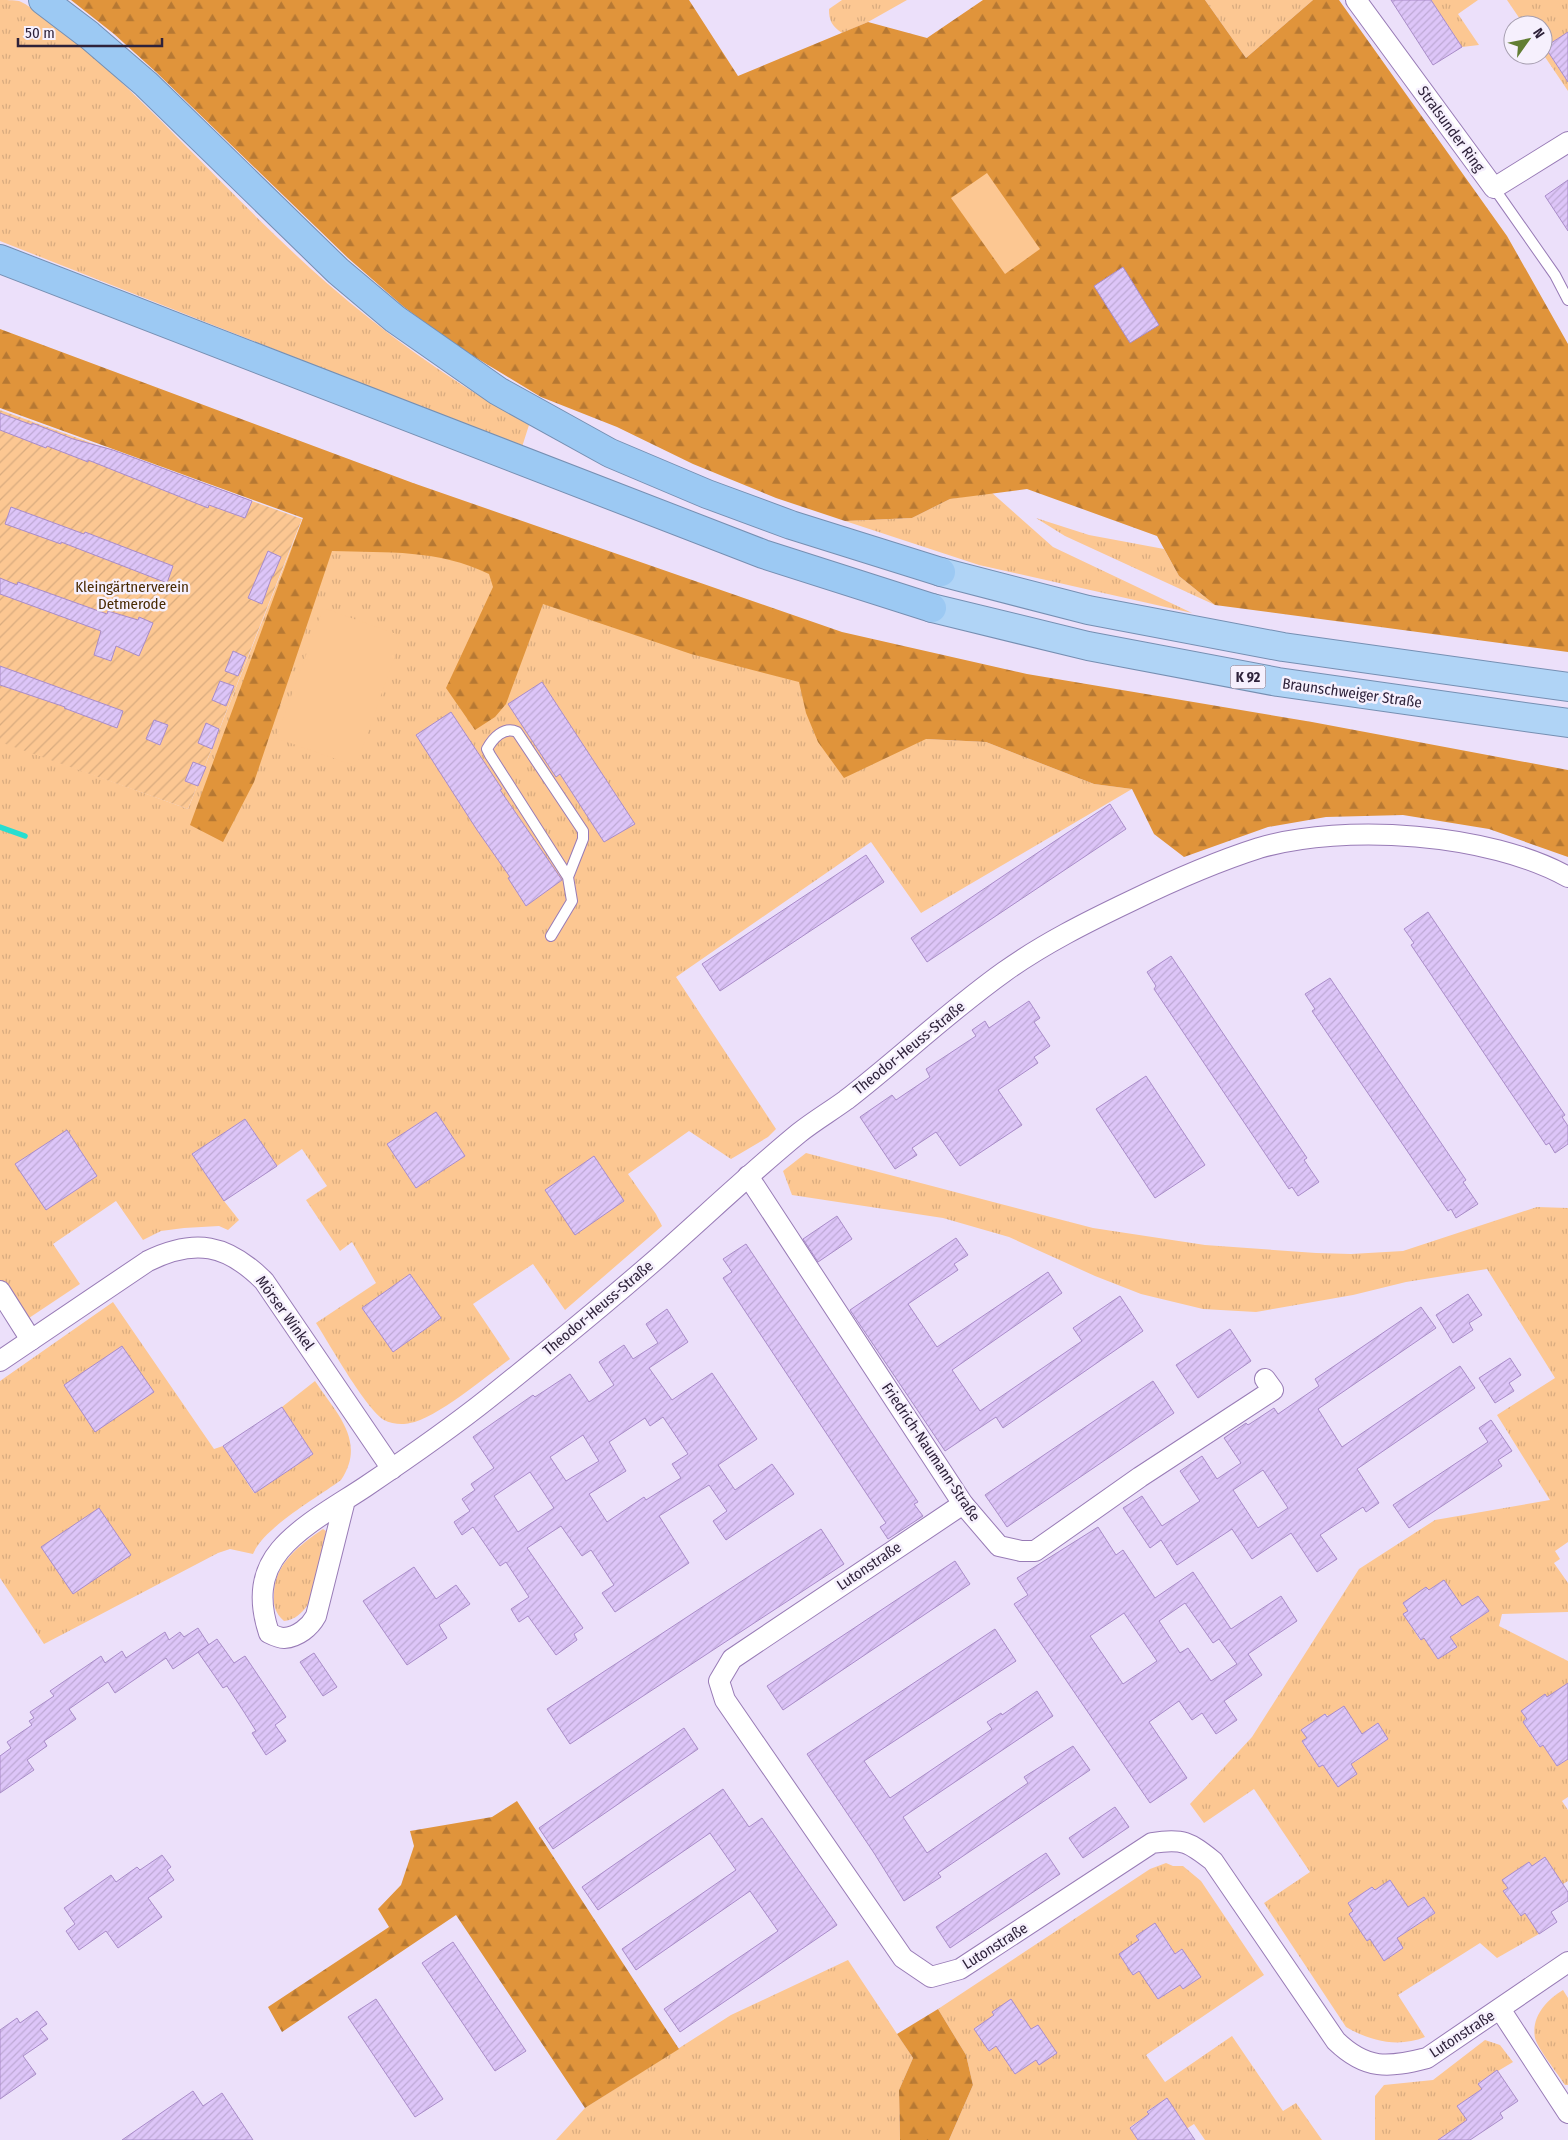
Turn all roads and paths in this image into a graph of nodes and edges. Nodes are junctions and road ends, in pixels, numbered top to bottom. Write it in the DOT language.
graph roads {
  1 [pos="43,0"];
  2 [pos="1356,0"];
  3 [pos="1568,142"];
  4 [pos="1494,188"];
  5 [pos="0,259"];
  6 [pos="1568,300"];
  7 [pos="1568,687"];
  8 [pos="1568,723"];
  9 [pos="568,877"];
  10 [pos="1568,877"];
  11 [pos="551,936"];
  12 [pos="748,1176"];
  13 [pos="0,1291"];
  14 [pos="31,1340"];
  15 [pos="0,1361"];
  16 [pos="1265,1379"];
  17 [pos="392,1469"];
  18 [pos="345,1500"];
  19 [pos="963,1504"];
  20 [pos="1568,1962"];
  21 [pos="1500,2009"];
  22 [pos="1568,2113"];
  1 -- 7 [label="highway, K 92"];
  2 -- 4 [label="street, Stralsunder Ring"];
  3 -- 4 [label="street, Stralsunder Ring"];
  4 -- 6 [label="lane"];
  5 -- 8 [label="highway, Braunschweiger Straße / K 92"];
  9 -- 9 [label="lane"];
  9 -- 11 [label="lane"];
  10 -- 12 [label="street, Theodor-Heuss-Straße"];
  12 -- 17 [label="street, Theodor-Heuss-Straße"];
  12 -- 19 [label="street, Friedrich-Naumann-Straße"];
  13 -- 14 [label="street"];
  14 -- 15 [label="street, Mörser Winkel"];
  14 -- 17 [label="street, Mörser Winkel"];
  16 -- 19 [label="street, Friedrich-Naumann-Straße"];
  17 -- 18 [label="street, Theodor-Heuss-Straße"];
  18 -- 18 [label="street, Theodor-Heuss-Straße"];
  19 -- 21 [label="street, Lutonstraße"];
  20 -- 21 [label="street, Lutonstraße"];
  21 -- 22 [label="street"];
}
